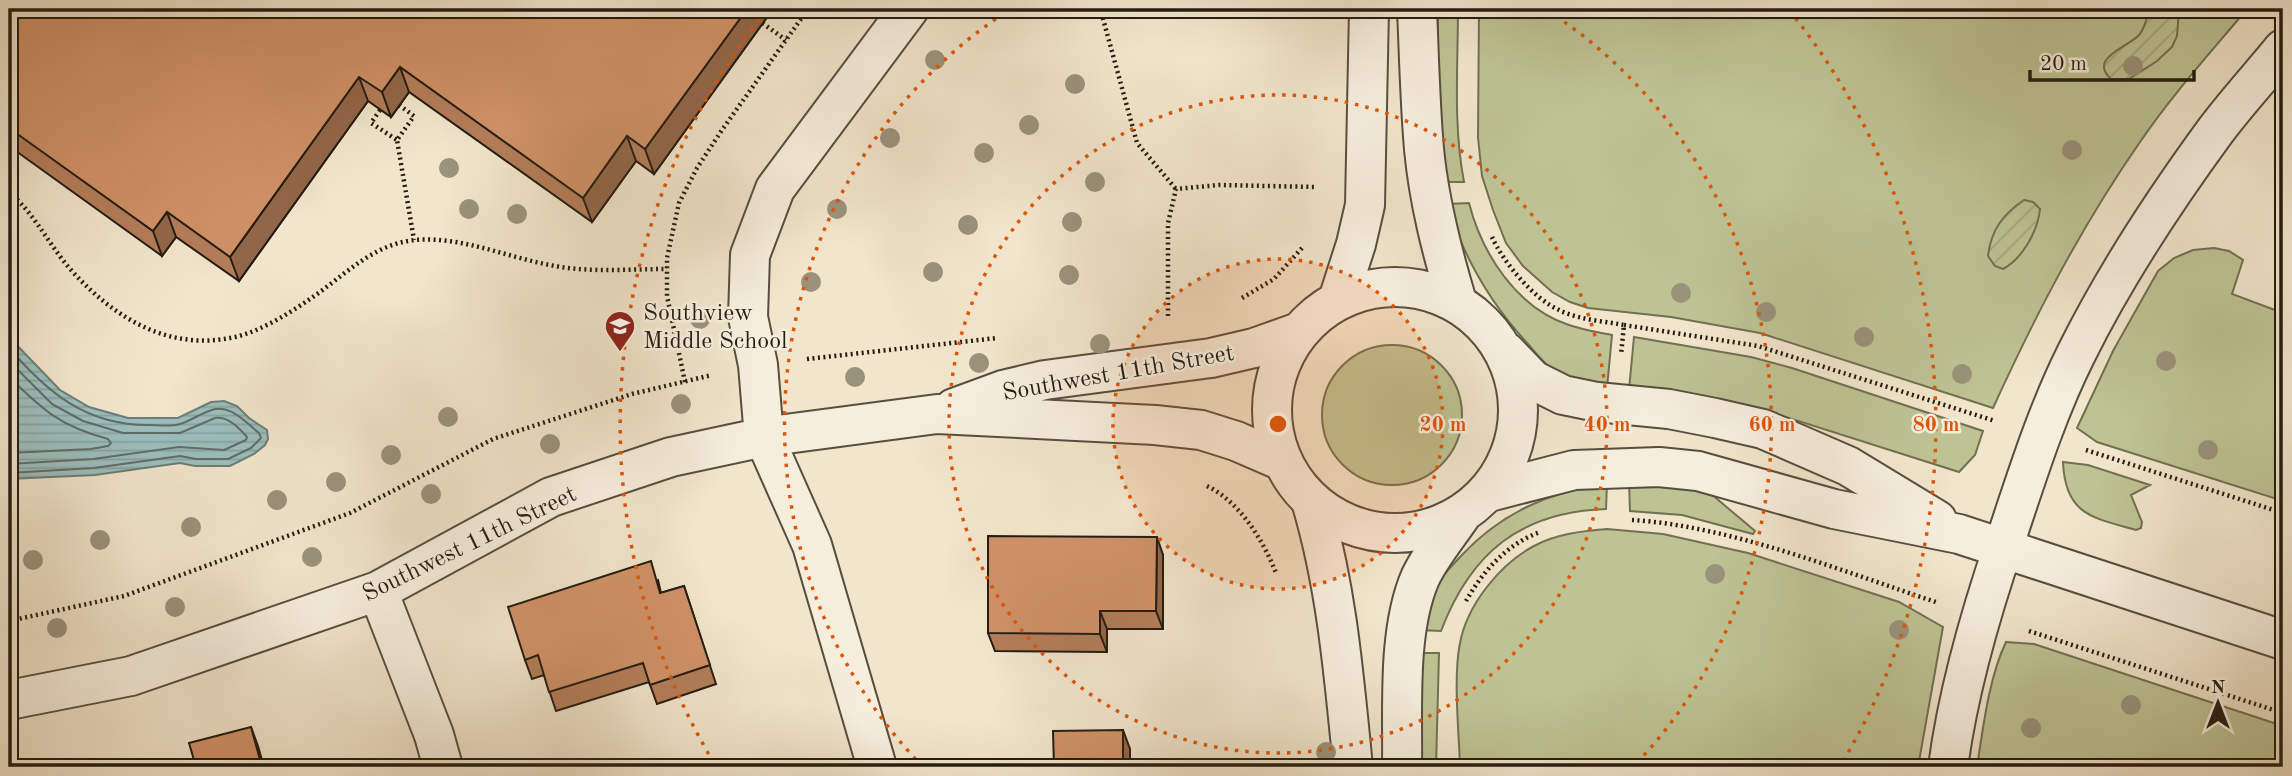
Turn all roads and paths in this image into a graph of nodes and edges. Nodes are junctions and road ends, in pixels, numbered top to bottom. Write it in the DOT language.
graph roads {
  1 [pos="808,9"];
  2 [pos="909,9"];
  3 [pos="1097,9"];
  4 [pos="1369,9"];
  5 [pos="1417,9"];
  6 [pos="752,16"];
  7 [pos="786,40"];
  8 [pos="2283,49"];
  9 [pos="399,105"];
  10 [pos="380,110"];
  11 [pos="397,140"];
  12 [pos="1328,188"];
  13 [pos="1176,189"];
  14 [pos="9,192"];
  15 [pos="1491,234"];
  16 [pos="414,240"];
  17 [pos="667,270"];
  18 [pos="1338,300"];
  19 [pos="1457,302"];
  20 [pos="1167,320"];
  21 [pos="1624,325"];
  22 [pos="1299,332"];
  23 [pos="1504,350"];
  24 [pos="1620,363"];
  25 [pos="685,382"];
  26 [pos="937,414"];
  27 [pos="1999,422"];
  28 [pos="764,437"];
  29 [pos="2082,448"];
  30 [pos="1282,461"];
  31 [pos="1201,482"];
  32 [pos="1311,501"];
  33 [pos="1475,503"];
  34 [pos="2283,513"];
  35 [pos="1627,520"];
  36 [pos="1542,531"];
  37 [pos="1959,534"];
  38 [pos="2003,549"];
  39 [pos="1278,579"];
  40 [pos="377,591"];
  41 [pos="1936,602"];
  42 [pos="1465,603"];
  43 [pos="2029,631"];
  44 [pos="2283,640"];
  45 [pos="9,700"];
  46 [pos="2283,713"];
  47 [pos="443,767"];
  48 [pos="877,767"];
  49 [pos="1353,767"];
  50 [pos="1402,767"];
  51 [pos="1948,767"];
  1 -- 7 [label="path"];
  2 -- 28 [label="street"];
  3 -- 13 [label="path"];
  4 -- 18 [label="street"];
  5 -- 19 [label="street"];
  6 -- 7 [label="path"];
  7 -- 17 [label="path"];
  8 -- 38 [label="street"];
  9 -- 11 [label="path"];
  10 -- 11 [label="path"];
  11 -- 16 [label="path"];
  12 -- 13 [label="path"];
  13 -- 20 [label="path"];
  14 -- 16 [label="path"];
  15 -- 21 [label="path"];
  16 -- 17 [label="path"];
  17 -- 25 [label="path"];
  18 -- 19 [label="street"];
  18 -- 22 [label="street"];
  19 -- 23 [label="street"];
  21 -- 24 [label="path"];
  21 -- 27 [label="path"];
  22 -- 26 [label="street, Southwest 11th Street"];
  22 -- 30 [label="street"];
  23 -- 33 [label="street"];
  23 -- 37 [label="street"];
  26 -- 28 [label="street, Southwest 11th Street"];
  26 -- 30 [label="street, Southwest 11th Street"];
  28 -- 40 [label="street, Southwest 11th Street"];
  28 -- 48 [label="street"];
  29 -- 34 [label="path"];
  30 -- 32 [label="street"];
  31 -- 39 [label="path"];
  32 -- 33 [label="street"];
  32 -- 49 [label="street"];
  33 -- 37 [label="street"];
  33 -- 50 [label="street"];
  35 -- 41 [label="path"];
  36 -- 42 [label="path"];
  37 -- 38 [label="street"];
  38 -- 44 [label="street"];
  38 -- 51 [label="street"];
  40 -- 45 [label="street, Southwest 11th Street"];
  40 -- 47 [label="street"];
  43 -- 46 [label="path"];
}
